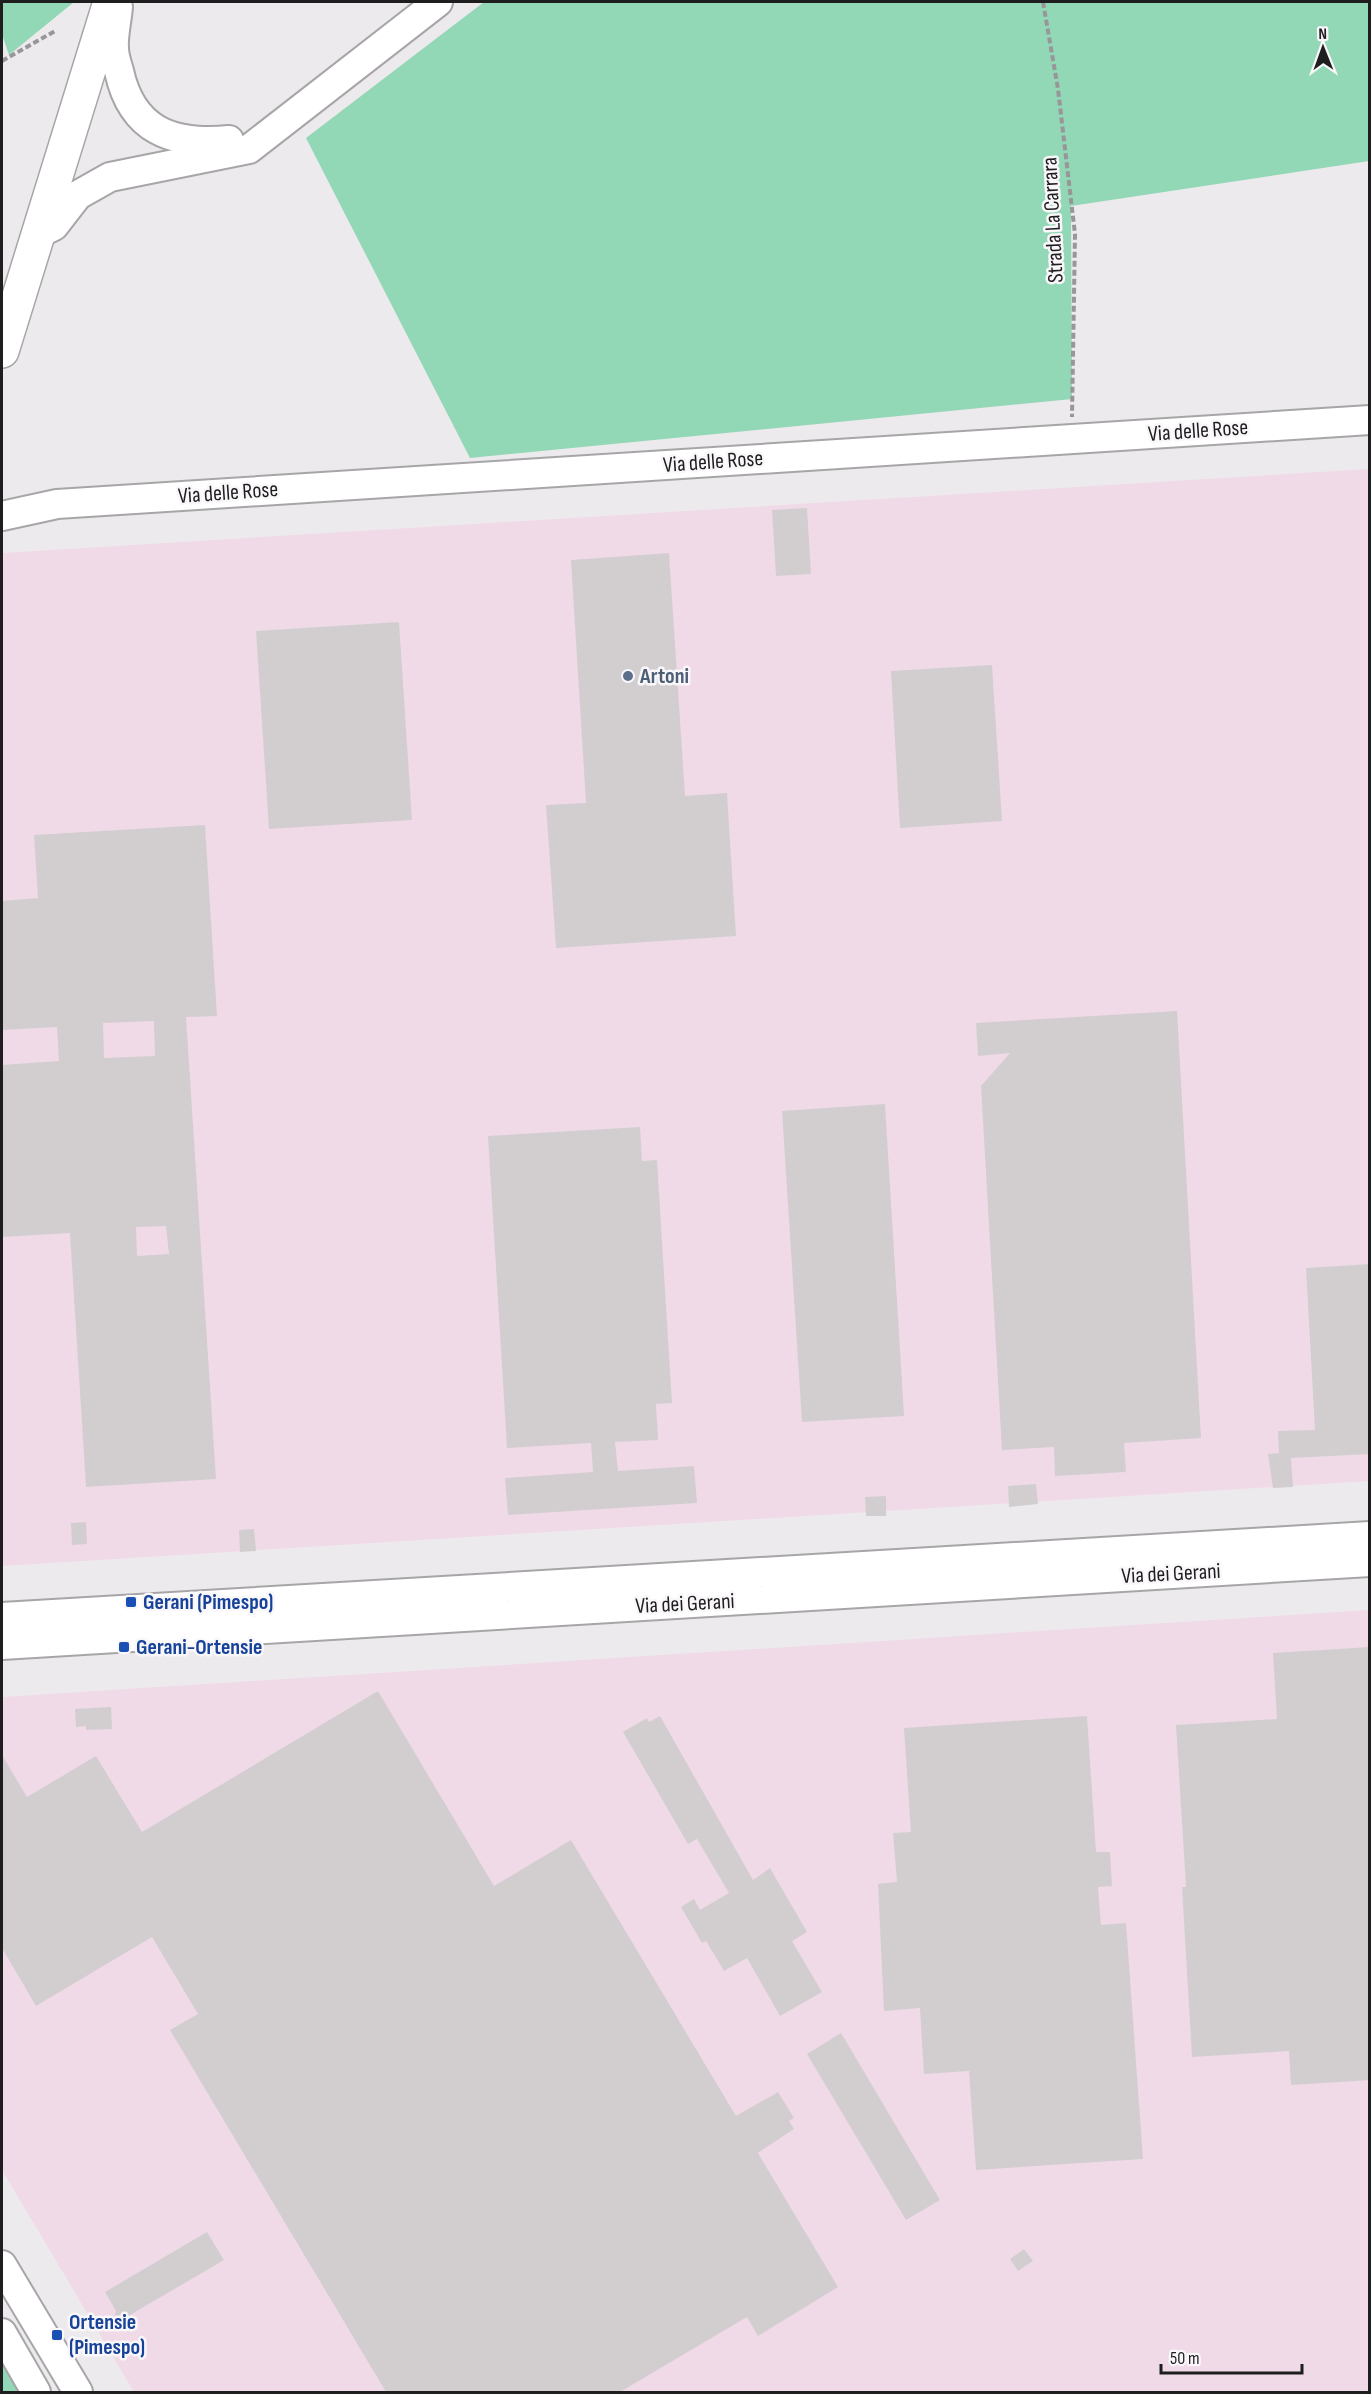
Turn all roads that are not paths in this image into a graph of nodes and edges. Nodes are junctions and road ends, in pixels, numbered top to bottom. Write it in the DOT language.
graph roads {
  1 [pos="89,2"];
  2 [pos="110,2"];
  3 [pos="119,2"];
  4 [pos="438,2"];
  5 [pos="280,126"];
  6 [pos="40,233"];
  7 [pos="2,280"];
  8 [pos="2,351"];
  9 [pos="1370,420"];
  10 [pos="2,496"];
  11 [pos="57,504"];
  12 [pos="2,516"];
  13 [pos="1370,1536"];
  14 [pos="1370,1562"];
  15 [pos="2,1617"];
  16 [pos="2,1645"];
  17 [pos="2,2265"];
  18 [pos="2,2333"];
  19 [pos="36,2392"];
  20 [pos="78,2392"];
  1 -- 7 [label="main road"];
  2 -- 6 [label="main road"];
  3 -- 5 [label="street"];
  4 -- 5 [label="street"];
  5 -- 6 [label="street"];
  6 -- 8 [label="main road"];
  9 -- 11 [label="street, Via delle Rose"];
  10 -- 11 [label="street"];
  11 -- 12 [label="street"];
  13 -- 15 [label="street, Via dei Gerani"];
  14 -- 16 [label="street, Via dei Gerani"];
  17 -- 20 [label="street"];
  18 -- 19 [label="street"];
}
